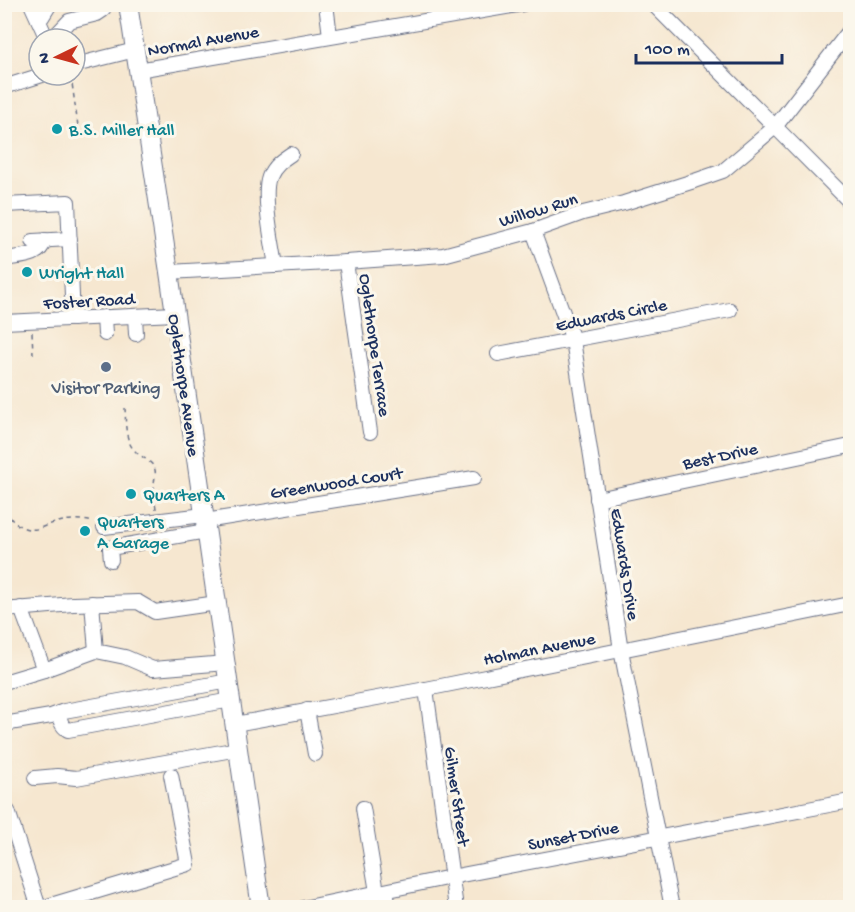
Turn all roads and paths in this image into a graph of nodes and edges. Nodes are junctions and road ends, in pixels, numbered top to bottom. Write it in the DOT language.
graph roads {
  1 [pos="31,4"];
  2 [pos="50,4"];
  3 [pos="104,4"];
  4 [pos="128,4"];
  5 [pos="326,4"];
  6 [pos="523,4"];
  7 [pos="653,4"];
  8 [pos="38,19"];
  9 [pos="42,27"];
  10 [pos="63,27"];
  11 [pos="850,30"];
  12 [pos="330,36"];
  13 [pos="135,50"];
  14 [pos="87,62"];
  15 [pos="138,70"];
  16 [pos="27,80"];
  17 [pos="4,87"];
  18 [pos="73,87"];
  19 [pos="78,126"];
  20 [pos="775,126"];
  21 [pos="291,154"];
  22 [pos="850,202"];
  23 [pos="4,205"];
  24 [pos="533,231"];
  25 [pos="70,239"];
  26 [pos="4,259"];
  27 [pos="346,262"];
  28 [pos="276,266"];
  29 [pos="169,272"];
  30 [pos="44,306"];
  31 [pos="730,310"];
  32 [pos="175,314"];
  33 [pos="135,316"];
  34 [pos="104,317"];
  35 [pos="73,319"];
  36 [pos="45,320"];
  37 [pos="4,322"];
  38 [pos="32,328"];
  39 [pos="105,334"];
  40 [pos="136,334"];
  41 [pos="573,340"];
  42 [pos="33,354"];
  43 [pos="498,354"];
  44 [pos="125,408"];
  45 [pos="370,432"];
  46 [pos="850,446"];
  47 [pos="474,478"];
  48 [pos="597,499"];
  49 [pos="4,510"];
  50 [pos="158,520"];
  51 [pos="205,522"];
  52 [pos="104,527"];
  53 [pos="111,560"];
  54 [pos="92,603"];
  55 [pos="217,603"];
  56 [pos="850,604"];
  57 [pos="21,608"];
  58 [pos="4,610"];
  59 [pos="621,650"];
  60 [pos="96,651"];
  61 [pos="44,670"];
  62 [pos="227,672"];
  63 [pos="4,682"];
  64 [pos="209,685"];
  65 [pos="426,689"];
  66 [pos="231,700"];
  67 [pos="212,704"];
  68 [pos="306,711"];
  69 [pos="59,713"];
  70 [pos="4,724"];
  71 [pos="234,724"];
  72 [pos="238,749"];
  73 [pos="315,754"];
  74 [pos="171,775"];
  75 [pos="35,778"];
  76 [pos="850,801"];
  77 [pos="363,808"];
  78 [pos="9,811"];
  79 [pos="658,838"];
  80 [pos="451,877"];
  81 [pos="382,892"];
  82 [pos="336,904"];
  83 [pos="40,908"];
  84 [pos="261,908"];
  85 [pos="303,908"];
  86 [pos="389,908"];
  87 [pos="456,908"];
  88 [pos="672,908"];
  1 -- 8 [label="street"];
  2 -- 8 [label="street"];
  3 -- 10 [label="street"];
  4 -- 13 [label="main road, Oglethorpe Avenue"];
  5 -- 12 [label="street"];
  6 -- 12 [label="street, Normal Avenue"];
  7 -- 20 [label="street"];
  8 -- 9 [label="street"];
  11 -- 20 [label="street, Willow Run"];
  12 -- 15 [label="street, Normal Avenue"];
  13 -- 14 [label="street"];
  13 -- 15 [label="main road, Oglethorpe Avenue"];
  15 -- 29 [label="main road, Oglethorpe Avenue"];
  16 -- 17 [label="street"];
  18 -- 19 [label="path"];
  20 -- 22 [label="street"];
  20 -- 24 [label="street, Willow Run"];
  21 -- 28 [label="street"];
  23 -- 25 [label="street"];
  24 -- 27 [label="street, Willow Run"];
  24 -- 41 [label="street, Edwards Drive"];
  25 -- 26 [label="street"];
  25 -- 35 [label="street"];
  27 -- 28 [label="street, Willow Run"];
  27 -- 45 [label="street, Oglethorpe Terrace"];
  28 -- 29 [label="street, Willow Run"];
  29 -- 32 [label="main road, Oglethorpe Avenue"];
  30 -- 36 [label="street"];
  31 -- 41 [label="street, Edwards Circle"];
  32 -- 33 [label="street, Foster Road"];
  32 -- 51 [label="main road, Oglethorpe Avenue"];
  33 -- 34 [label="street, Foster Road"];
  33 -- 40 [label="street"];
  34 -- 35 [label="street, Foster Road"];
  34 -- 39 [label="street"];
  35 -- 36 [label="street, Foster Road"];
  36 -- 37 [label="street, Foster Road"];
  38 -- 42 [label="path"];
  41 -- 43 [label="street, Edwards Circle"];
  41 -- 48 [label="street, Edwards Drive"];
  44 -- 50 [label="path"];
  46 -- 48 [label="street, Best Drive"];
  47 -- 51 [label="street, Greenwood Court"];
  48 -- 59 [label="street, Edwards Drive"];
  49 -- 52 [label="path"];
  50 -- 51 [label="street"];
  50 -- 52 [label="street"];
  51 -- 53 [label="street"];
  51 -- 55 [label="main road, Oglethorpe Avenue"];
  54 -- 55 [label="street"];
  54 -- 57 [label="street"];
  54 -- 60 [label="street"];
  55 -- 62 [label="main road, Oglethorpe Avenue"];
  56 -- 59 [label="street, Holman Avenue"];
  57 -- 58 [label="street"];
  57 -- 61 [label="street"];
  59 -- 65 [label="street, Holman Avenue"];
  59 -- 79 [label="street, Edwards Drive"];
  60 -- 61 [label="street"];
  60 -- 62 [label="street"];
  61 -- 63 [label="street"];
  62 -- 64 [label="street"];
  62 -- 66 [label="main road, Oglethorpe Avenue"];
  64 -- 67 [label="street"];
  64 -- 69 [label="street"];
  65 -- 68 [label="street, Holman Avenue"];
  65 -- 80 [label="street, Gilmer Street"];
  66 -- 67 [label="street"];
  66 -- 71 [label="main road, Oglethorpe Avenue"];
  67 -- 69 [label="street"];
  68 -- 71 [label="street, Holman Avenue"];
  68 -- 73 [label="street"];
  69 -- 70 [label="street"];
  71 -- 72 [label="main road, Oglethorpe Avenue"];
  72 -- 75 [label="street"];
  72 -- 84 [label="main road, Oglethorpe Avenue"];
  74 -- 83 [label="street"];
  76 -- 79 [label="street, Sunset Drive"];
  77 -- 81 [label="street"];
  78 -- 83 [label="street"];
  79 -- 80 [label="street, Sunset Drive"];
  79 -- 88 [label="street, Edwards Drive"];
  80 -- 81 [label="street, Sunset Drive"];
  80 -- 87 [label="street, Gilmer Street"];
  81 -- 82 [label="street, Sunset Drive"];
  81 -- 86 [label="street"];
  82 -- 85 [label="street, Sunset Drive"];
}
